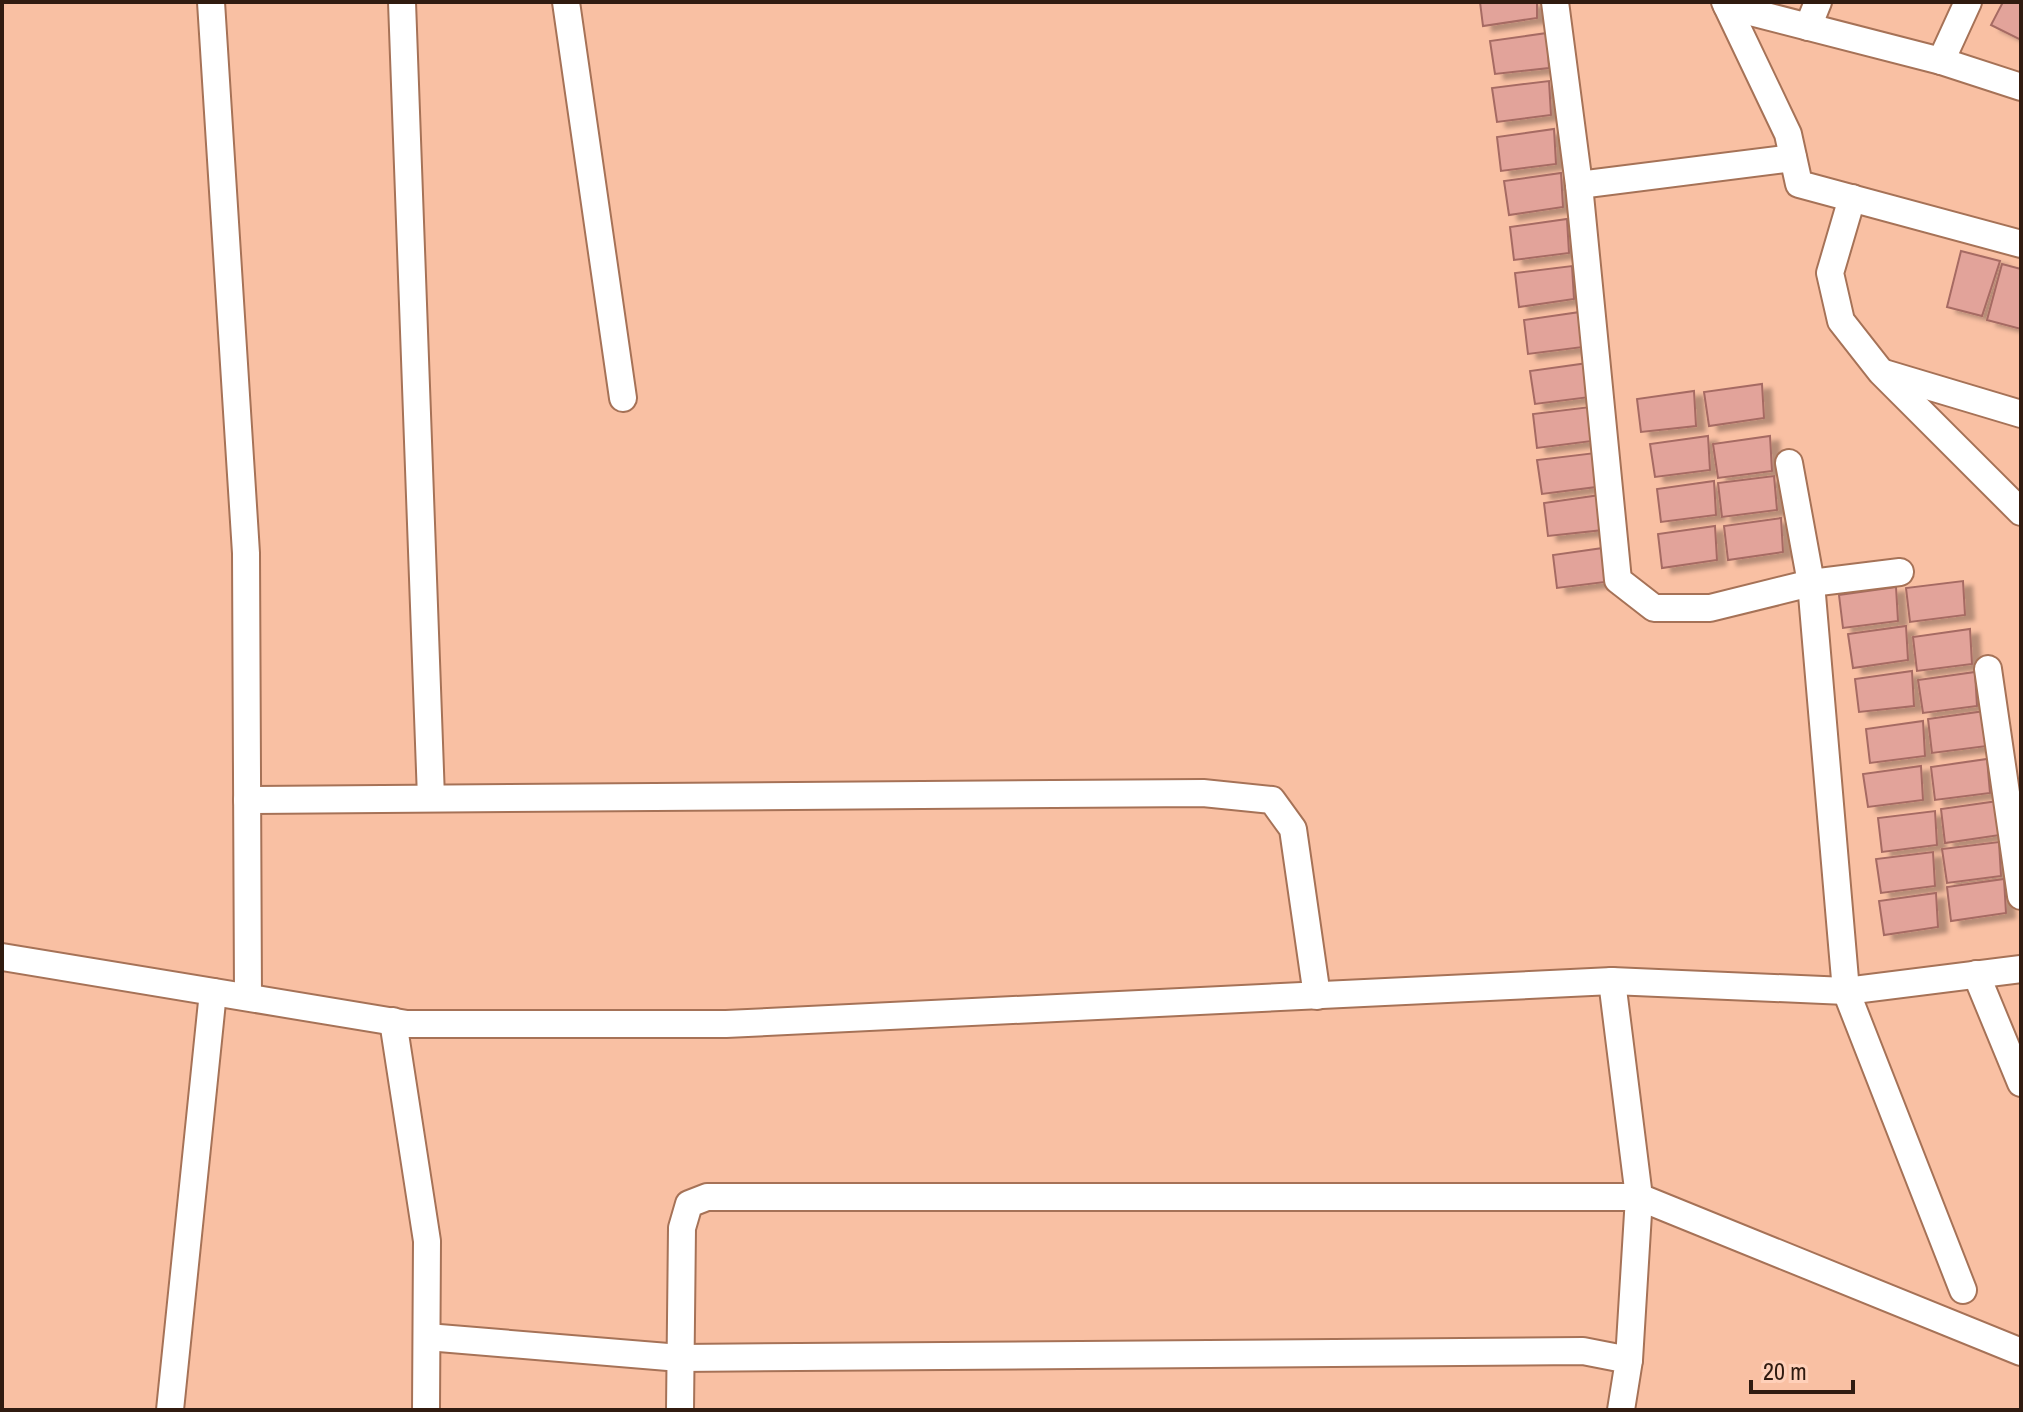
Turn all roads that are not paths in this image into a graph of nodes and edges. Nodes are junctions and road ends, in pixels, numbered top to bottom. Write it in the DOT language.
graph roads {
  1 [pos="211,2"];
  2 [pos="402,2"];
  3 [pos="566,2"];
  4 [pos="1555,2"];
  5 [pos="1818,2"];
  6 [pos="1968,2"];
  7 [pos="1726,4"];
  8 [pos="1808,27"];
  9 [pos="1941,61"];
  10 [pos="2021,87"];
  11 [pos="1793,158"];
  12 [pos="1579,185"];
  13 [pos="1852,198"];
  14 [pos="2021,244"];
  15 [pos="1881,372"];
  16 [pos="623,398"];
  17 [pos="2021,414"];
  18 [pos="1789,463"];
  19 [pos="2021,512"];
  20 [pos="1900,572"];
  21 [pos="1811,583"];
  22 [pos="1988,669"];
  23 [pos="431,798"];
  24 [pos="247,800"];
  25 [pos="2021,896"];
  26 [pos="2,957"];
  27 [pos="2021,969"];
  28 [pos="1976,974"];
  29 [pos="1612,981"];
  30 [pos="1846,991"];
  31 [pos="213,992"];
  32 [pos="1317,996"];
  33 [pos="248,997"];
  34 [pos="393,1021"];
  35 [pos="2021,1083"];
  36 [pos="1639,1197"];
  37 [pos="1963,1290"];
  38 [pos="427,1337"];
  39 [pos="2021,1352"];
  40 [pos="680,1358"];
  41 [pos="1629,1360"];
  42 [pos="170,1410"];
  43 [pos="426,1410"];
  44 [pos="680,1410"];
  45 [pos="1621,1410"];
  1 -- 24 [label="street"];
  2 -- 23 [label="street"];
  3 -- 16 [label="street"];
  4 -- 12 [label="street"];
  5 -- 8 [label="street"];
  6 -- 9 [label="street"];
  7 -- 8 [label="street"];
  7 -- 11 [label="street"];
  8 -- 9 [label="street"];
  9 -- 10 [label="street"];
  11 -- 12 [label="street"];
  11 -- 13 [label="street"];
  12 -- 21 [label="street"];
  13 -- 14 [label="street"];
  13 -- 15 [label="street"];
  15 -- 17 [label="street"];
  15 -- 19 [label="street"];
  18 -- 21 [label="street"];
  20 -- 21 [label="street"];
  21 -- 30 [label="street"];
  22 -- 25 [label="street"];
  23 -- 24 [label="street"];
  23 -- 32 [label="street"];
  24 -- 33 [label="street"];
  26 -- 31 [label="street"];
  27 -- 28 [label="street"];
  28 -- 30 [label="street"];
  28 -- 35 [label="street"];
  29 -- 30 [label="street"];
  29 -- 32 [label="street"];
  29 -- 36 [label="street"];
  30 -- 37 [label="street"];
  31 -- 33 [label="street"];
  31 -- 42 [label="street"];
  32 -- 34 [label="street"];
  33 -- 34 [label="street"];
  34 -- 38 [label="street"];
  36 -- 39 [label="street"];
  36 -- 40 [label="street"];
  36 -- 41 [label="street"];
  38 -- 40 [label="street"];
  38 -- 43 [label="street"];
  40 -- 41 [label="street"];
  40 -- 44 [label="street"];
  41 -- 45 [label="street"];
}
